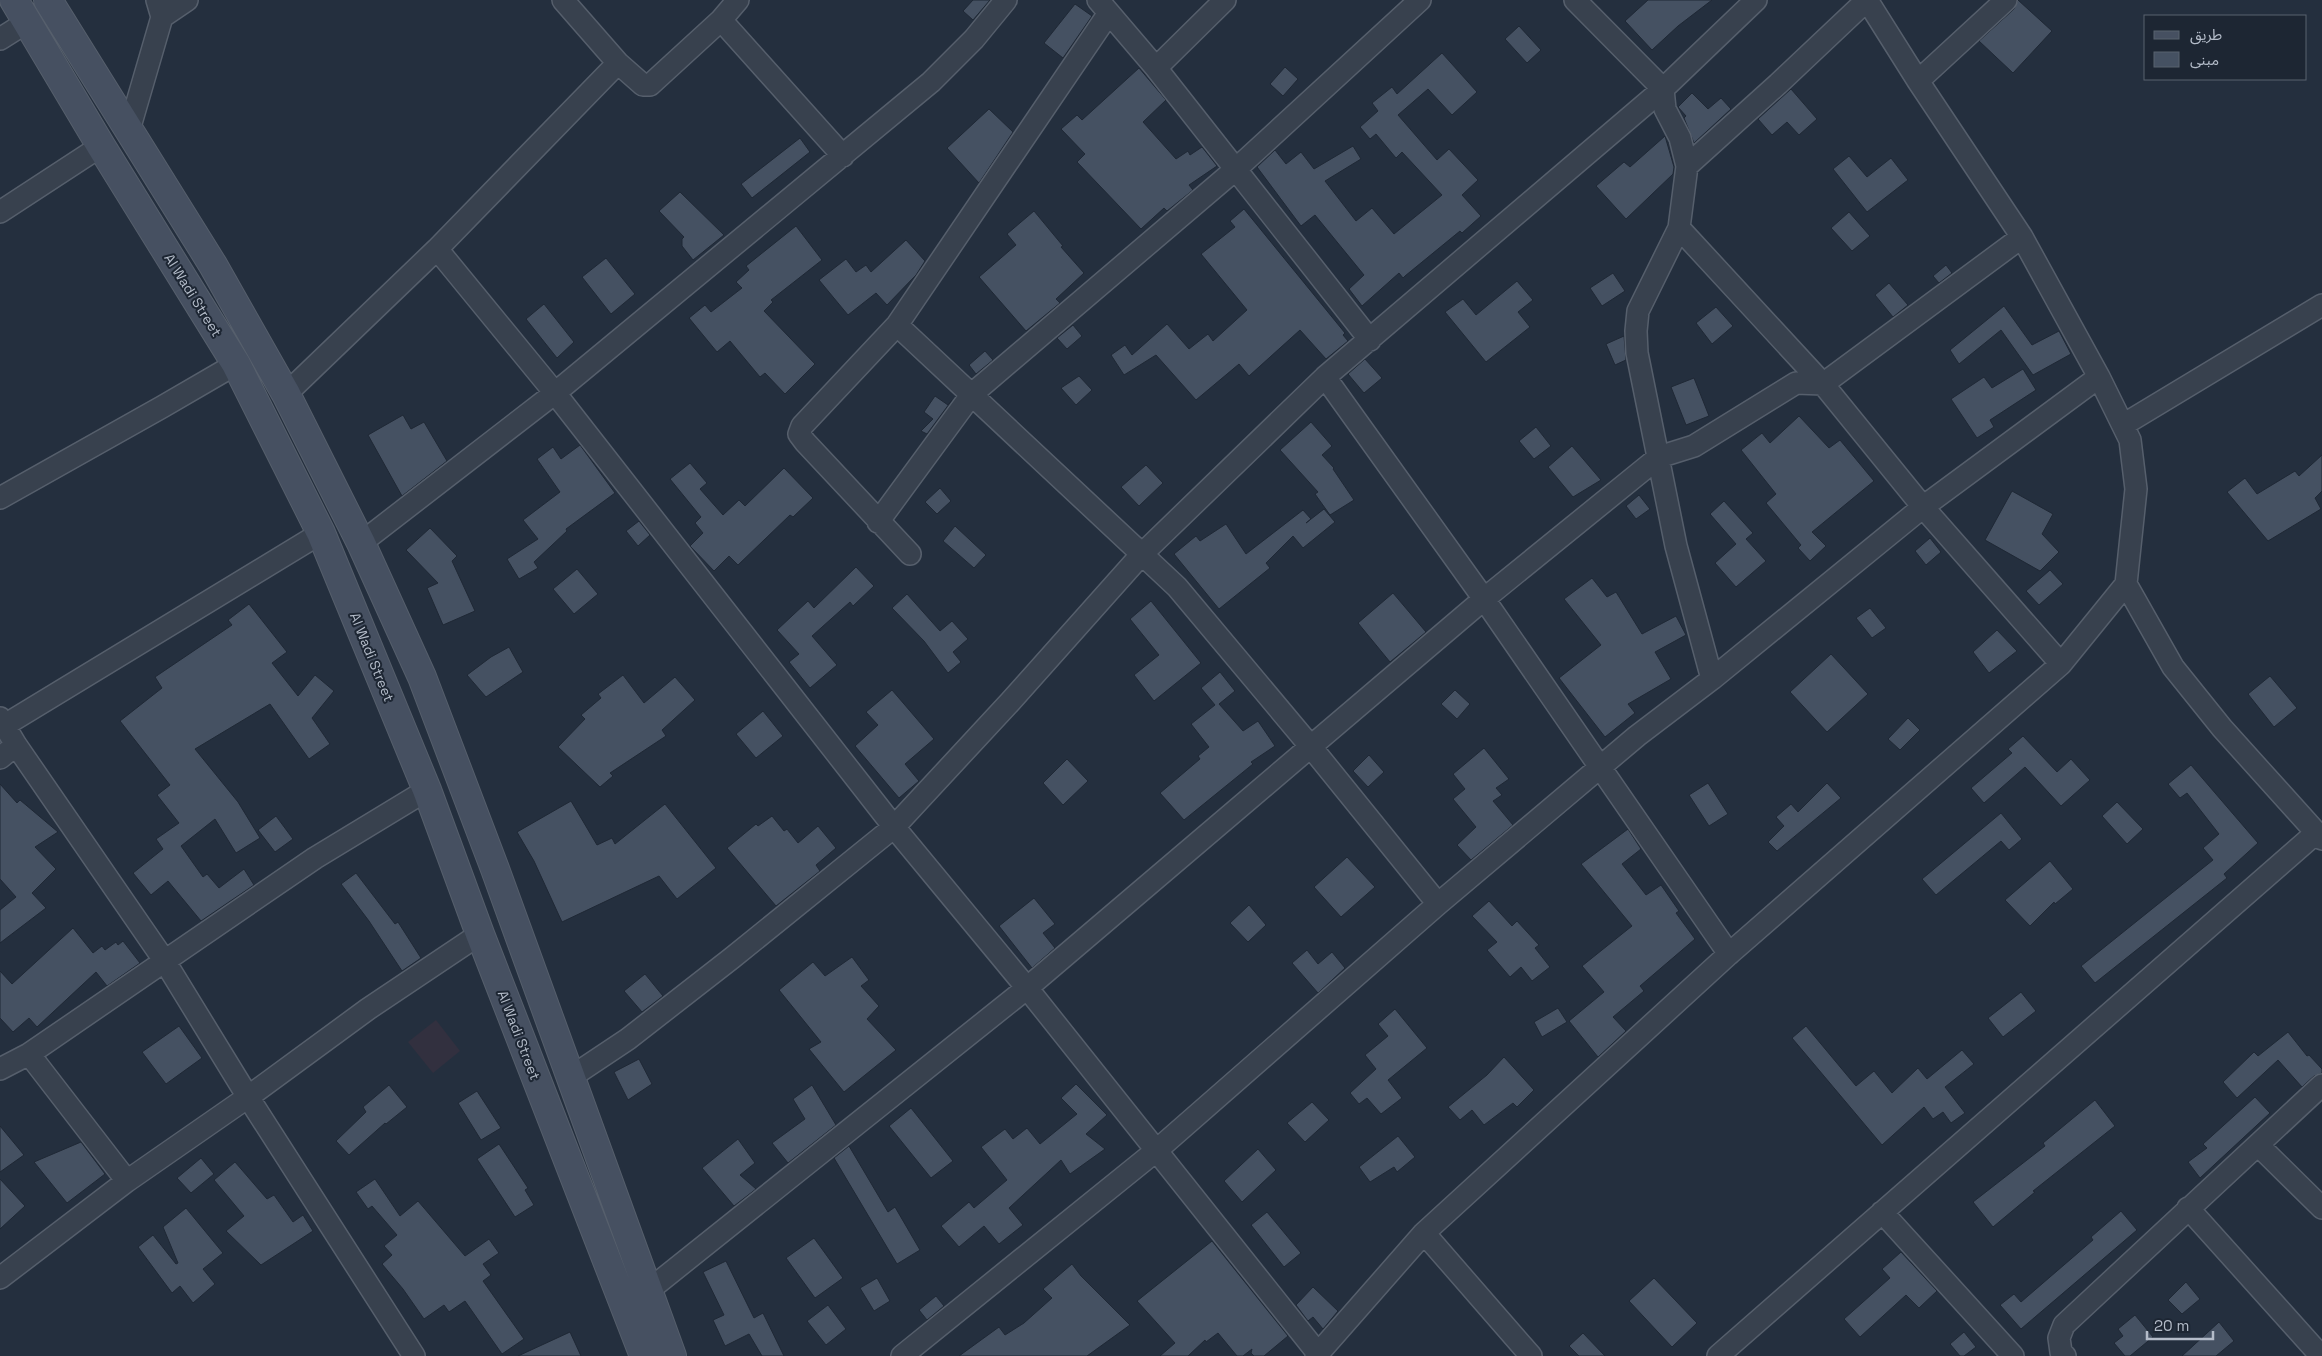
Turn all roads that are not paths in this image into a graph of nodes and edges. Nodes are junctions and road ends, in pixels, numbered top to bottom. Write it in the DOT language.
graph roads {
  1 [pos="48,0"];
  2 [pos="187,0"];
  3 [pos="563,0"];
  4 [pos="738,0"];
  5 [pos="1006,0"];
  6 [pos="1225,0"];
  7 [pos="1420,0"];
  8 [pos="1575,0"];
  9 [pos="1756,0"];
  10 [pos="1867,0"];
  11 [pos="2006,0"];
  12 [pos="1104,6"];
  13 [pos="160,9"];
  14 [pos="20,11"];
  15 [pos="721,20"];
  16 [pos="0,39"];
  17 [pos="618,63"];
  18 [pos="1156,68"];
  19 [pos="1918,81"];
  20 [pos="1663,89"];
  21 [pos="129,130"];
  22 [pos="101,146"];
  23 [pos="843,156"];
  24 [pos="1687,166"];
  25 [pos="1236,169"];
  26 [pos="0,212"];
  27 [pos="1679,228"];
  28 [pos="2022,237"];
  29 [pos="437,249"];
  30 [pos="2322,304"];
  31 [pos="897,325"];
  32 [pos="1370,340"];
  33 [pos="236,364"];
  34 [pos="1325,377"];
  35 [pos="2100,377"];
  36 [pos="1824,384"];
  37 [pos="555,393"];
  38 [pos="286,394"];
  39 [pos="972,394"];
  40 [pos="2123,425"];
  41 [pos="1660,457"];
  42 [pos="0,498"];
  43 [pos="1923,507"];
  44 [pos="878,522"];
  45 [pos="321,533"];
  46 [pos="361,543"];
  47 [pos="910,554"];
  48 [pos="1141,555"];
  49 [pos="2126,584"];
  50 [pos="1484,600"];
  51 [pos="2062,664"];
  52 [pos="1712,679"];
  53 [pos="2,722"];
  54 [pos="1311,747"];
  55 [pos="8,752"];
  56 [pos="1601,766"];
  57 [pos="427,790"];
  58 [pos="894,827"];
  59 [pos="2319,836"];
  60 [pos="1438,904"];
  61 [pos="480,934"];
  62 [pos="1729,954"];
  63 [pos="164,960"];
  64 [pos="1027,988"];
  65 [pos="10,1058"];
  66 [pos="571,1077"];
  67 [pos="2322,1086"];
  68 [pos="248,1097"];
  69 [pos="2259,1146"];
  70 [pos="1157,1150"];
  71 [pos="127,1181"];
  72 [pos="2188,1208"];
  73 [pos="2322,1208"];
  74 [pos="1882,1212"];
  75 [pos="1424,1234"];
  76 [pos="0,1278"];
  77 [pos="648,1290"];
  78 [pos="1318,1355"];
  79 [pos="2060,1355"];
  80 [pos="414,1356"];
  81 [pos="644,1356"];
  82 [pos="672,1356"];
  83 [pos="902,1356"];
  84 [pos="1531,1356"];
  85 [pos="1718,1356"];
  86 [pos="2013,1356"];
  87 [pos="2321,1356"];
  1 -- 21 [label="main road"];
  2 -- 13 [label="street"];
  3 -- 17 [label="street"];
  4 -- 15 [label="street"];
  5 -- 23 [label="street"];
  6 -- 18 [label="street"];
  7 -- 25 [label="street"];
  8 -- 20 [label="street"];
  9 -- 20 [label="street"];
  10 -- 19 [label="street"];
  10 -- 24 [label="street"];
  11 -- 19 [label="street"];
  12 -- 18 [label="street"];
  12 -- 31 [label="street"];
  13 -- 21 [label="street"];
  14 -- 16 [label="street"];
  14 -- 22 [label="main road, Al Wadi Street"];
  15 -- 17 [label="street"];
  15 -- 23 [label="street"];
  17 -- 29 [label="street"];
  18 -- 25 [label="street"];
  19 -- 28 [label="street"];
  20 -- 24 [label="street"];
  20 -- 32 [label="street"];
  21 -- 38 [label="main road"];
  22 -- 26 [label="street"];
  22 -- 33 [label="main road, Al Wadi Street"];
  23 -- 37 [label="street"];
  24 -- 27 [label="street"];
  25 -- 32 [label="street"];
  25 -- 39 [label="street"];
  27 -- 36 [label="street"];
  27 -- 41 [label="street"];
  28 -- 35 [label="street"];
  28 -- 36 [label="street"];
  29 -- 37 [label="street"];
  29 -- 38 [label="street"];
  30 -- 40 [label="street"];
  31 -- 39 [label="street"];
  31 -- 44 [label="street"];
  32 -- 34 [label="street"];
  33 -- 42 [label="street"];
  33 -- 45 [label="main road, Al Wadi Street"];
  34 -- 48 [label="street"];
  34 -- 50 [label="street"];
  35 -- 40 [label="street"];
  35 -- 43 [label="street"];
  36 -- 41 [label="street"];
  36 -- 43 [label="street"];
  37 -- 46 [label="street"];
  37 -- 58 [label="street"];
  38 -- 46 [label="main road"];
  39 -- 44 [label="street"];
  39 -- 48 [label="street"];
  40 -- 49 [label="street"];
  41 -- 50 [label="street"];
  41 -- 52 [label="street"];
  43 -- 51 [label="street"];
  43 -- 52 [label="street"];
  44 -- 47 [label="street"];
  45 -- 53 [label="street"];
  45 -- 57 [label="main road, Al Wadi Street"];
  46 -- 66 [label="main road"];
  48 -- 54 [label="street"];
  48 -- 58 [label="street"];
  49 -- 51 [label="street"];
  49 -- 59 [label="street"];
  50 -- 54 [label="street"];
  50 -- 56 [label="street"];
  51 -- 62 [label="street"];
  52 -- 56 [label="street"];
  53 -- 55 [label="street"];
  54 -- 60 [label="street"];
  54 -- 64 [label="street"];
  55 -- 63 [label="street"];
  56 -- 60 [label="street"];
  56 -- 62 [label="street"];
  57 -- 61 [label="main road, Al Wadi Street"];
  57 -- 63 [label="street"];
  58 -- 64 [label="street"];
  58 -- 66 [label="street"];
  59 -- 74 [label="street"];
  60 -- 70 [label="street"];
  61 -- 68 [label="street"];
  61 -- 81 [label="main road, Al Wadi Street"];
  62 -- 75 [label="street"];
  63 -- 65 [label="street"];
  63 -- 68 [label="street"];
  64 -- 70 [label="street"];
  64 -- 77 [label="street"];
  65 -- 71 [label="street"];
  66 -- 77 [label="main road"];
  67 -- 69 [label="street"];
  68 -- 71 [label="street"];
  68 -- 80 [label="street"];
  69 -- 72 [label="street"];
  69 -- 73 [label="street"];
  70 -- 78 [label="street"];
  70 -- 83 [label="street"];
  71 -- 76 [label="street"];
  72 -- 79 [label="street"];
  72 -- 87 [label="street"];
  74 -- 85 [label="street"];
  74 -- 86 [label="street"];
  75 -- 78 [label="street"];
  75 -- 84 [label="street"];
  77 -- 82 [label="main road"];
}
